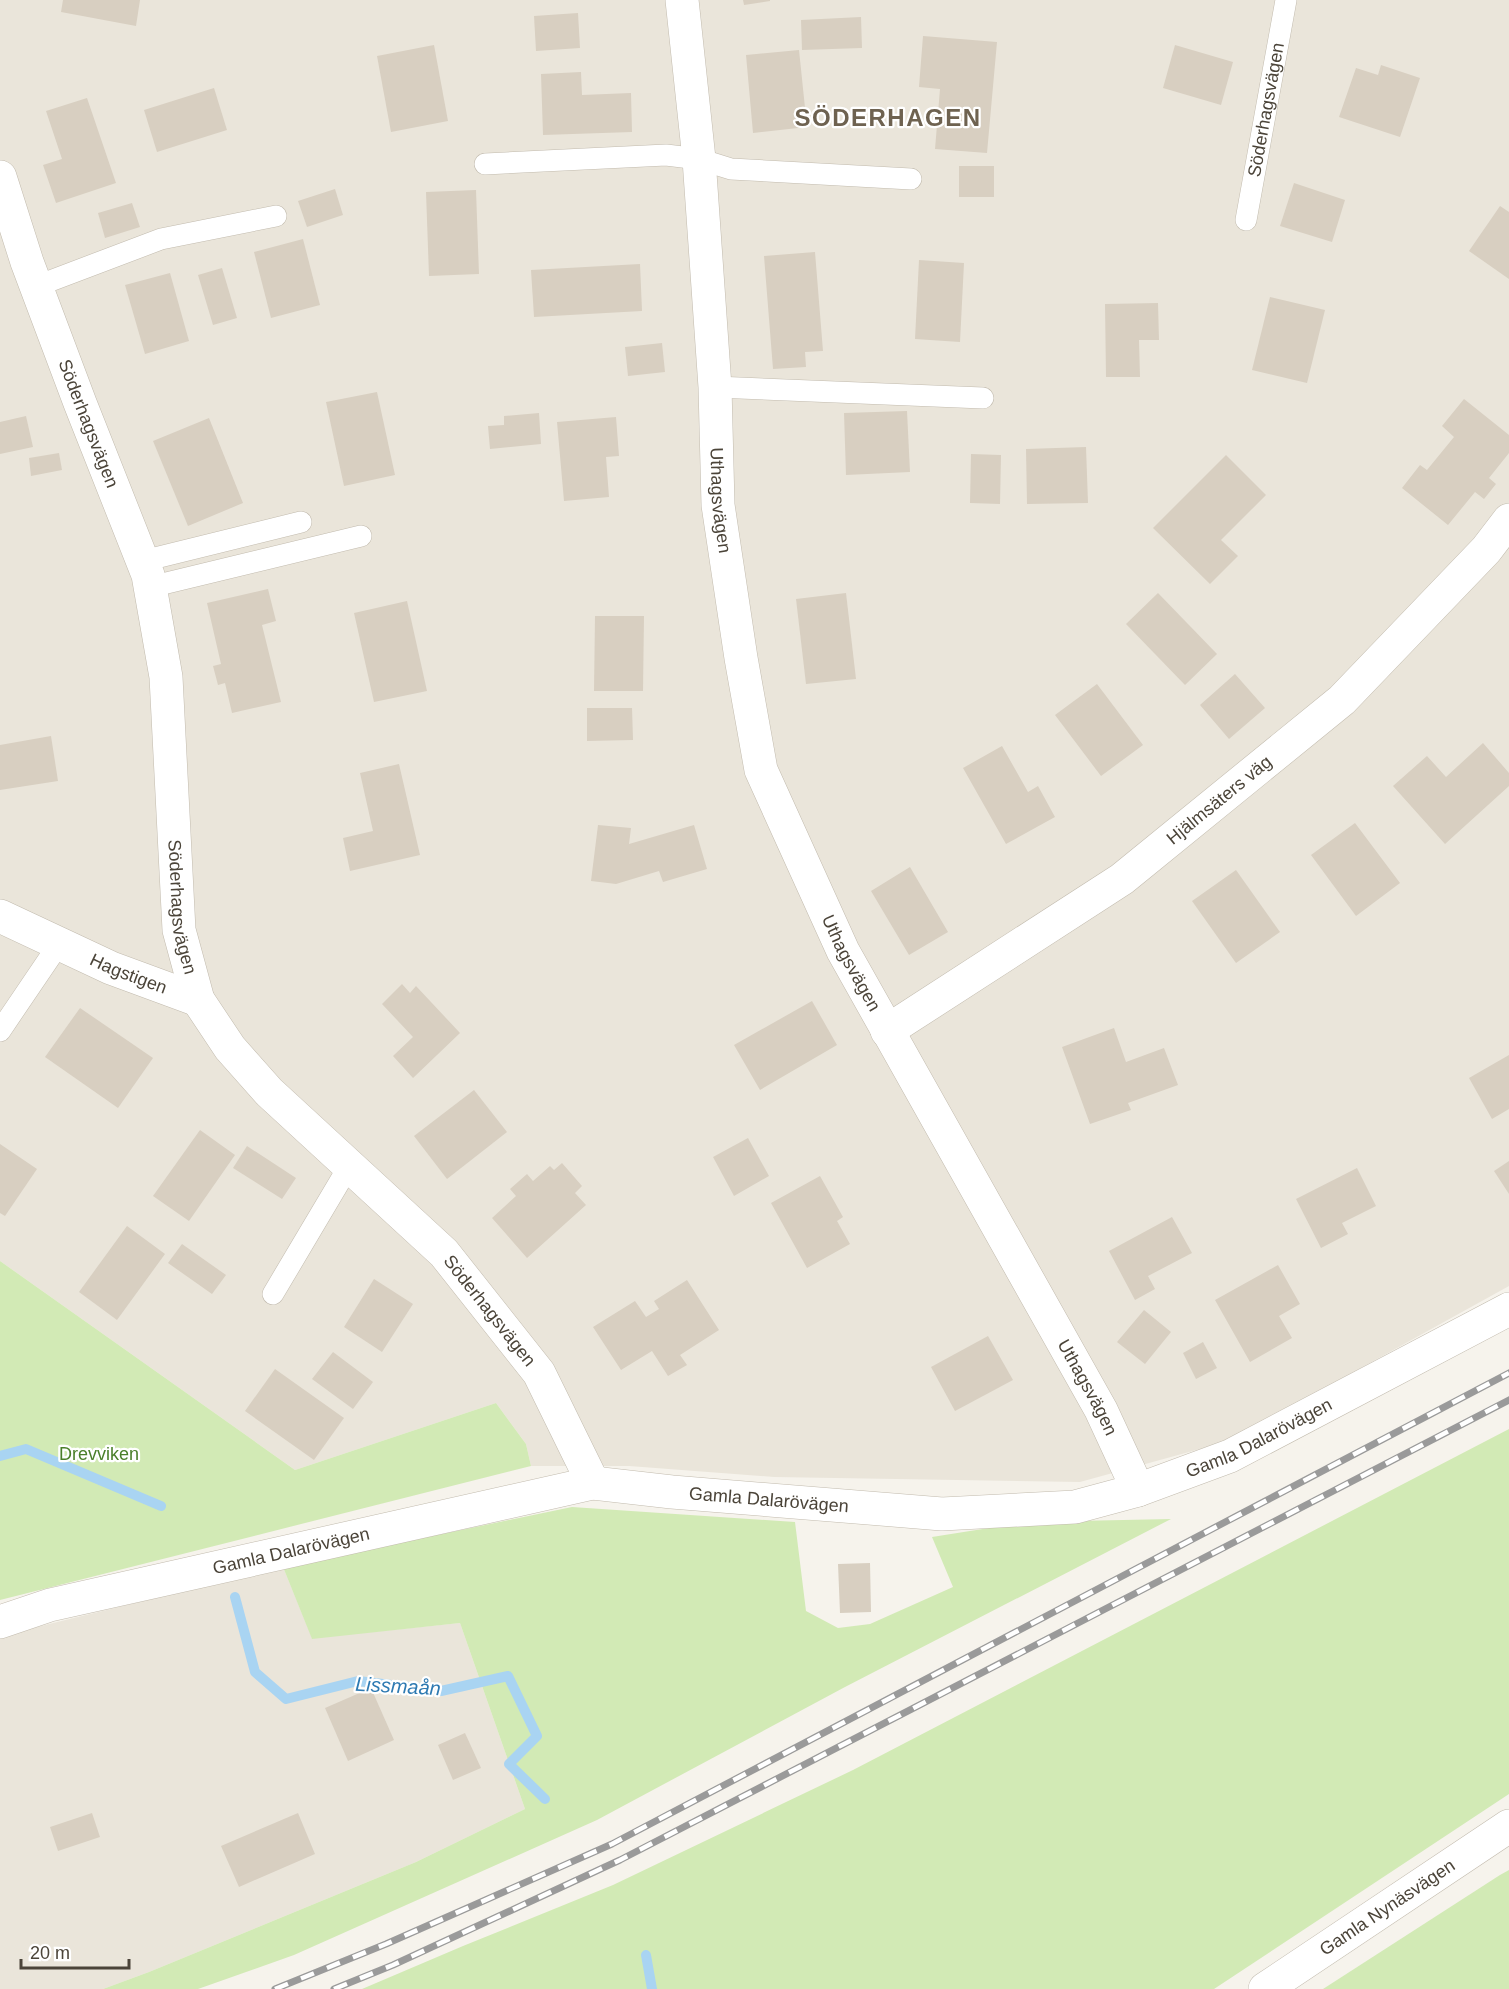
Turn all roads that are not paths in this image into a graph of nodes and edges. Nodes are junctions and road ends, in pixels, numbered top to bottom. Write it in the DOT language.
graph roads {
  1 [pos="682,0"];
  2 [pos="1286,0"];
  3 [pos="699,159"];
  4 [pos="485,164"];
  5 [pos="0,177"];
  6 [pos="911,179"];
  7 [pos="276,216"];
  8 [pos="1246,220"];
  9 [pos="37,286"];
  10 [pos="715,387"];
  11 [pos="983,398"];
  12 [pos="1509,520"];
  13 [pos="301,522"];
  14 [pos="360,536"];
  15 [pos="146,574"];
  16 [pos="0,916"];
  17 [pos="59,944"];
  18 [pos="198,1000"];
  19 [pos="887,1030"];
  20 [pos="0,1031"];
  21 [pos="349,1166"];
  22 [pos="273,1294"];
  23 [pos="1509,1309"];
  24 [pos="593,1483"];
  25 [pos="1138,1490"];
  26 [pos="0,1622"];
  27 [pos="1509,1826"];
  28 [pos="1265,1989"];
  1 -- 3 [label="street, Uthagsvägen"];
  2 -- 8 [label="lane, Söderhagsvägen"];
  3 -- 4 [label="lane"];
  3 -- 6 [label="lane"];
  3 -- 10 [label="street, Uthagsvägen"];
  5 -- 9 [label="street, Söderhagsvägen"];
  7 -- 9 [label="lane"];
  9 -- 15 [label="street, Söderhagsvägen"];
  10 -- 11 [label="lane"];
  10 -- 19 [label="street, Uthagsvägen"];
  12 -- 19 [label="street, Hjälmsäters väg"];
  13 -- 15 [label="lane"];
  14 -- 15 [label="lane"];
  15 -- 18 [label="street, Söderhagsvägen"];
  16 -- 17 [label="street, Hagstigen"];
  17 -- 18 [label="street, Hagstigen"];
  17 -- 20 [label="lane"];
  18 -- 21 [label="street, Söderhagsvägen"];
  19 -- 25 [label="street, Uthagsvägen"];
  21 -- 22 [label="lane"];
  21 -- 24 [label="street, Söderhagsvägen"];
  23 -- 25 [label="street, Gamla Dalarövägen"];
  24 -- 25 [label="street, Gamla Dalarövägen"];
  24 -- 26 [label="street, Gamla Dalarövägen"];
  27 -- 28 [label="street, Gamla Nynäsvägen"];
}
